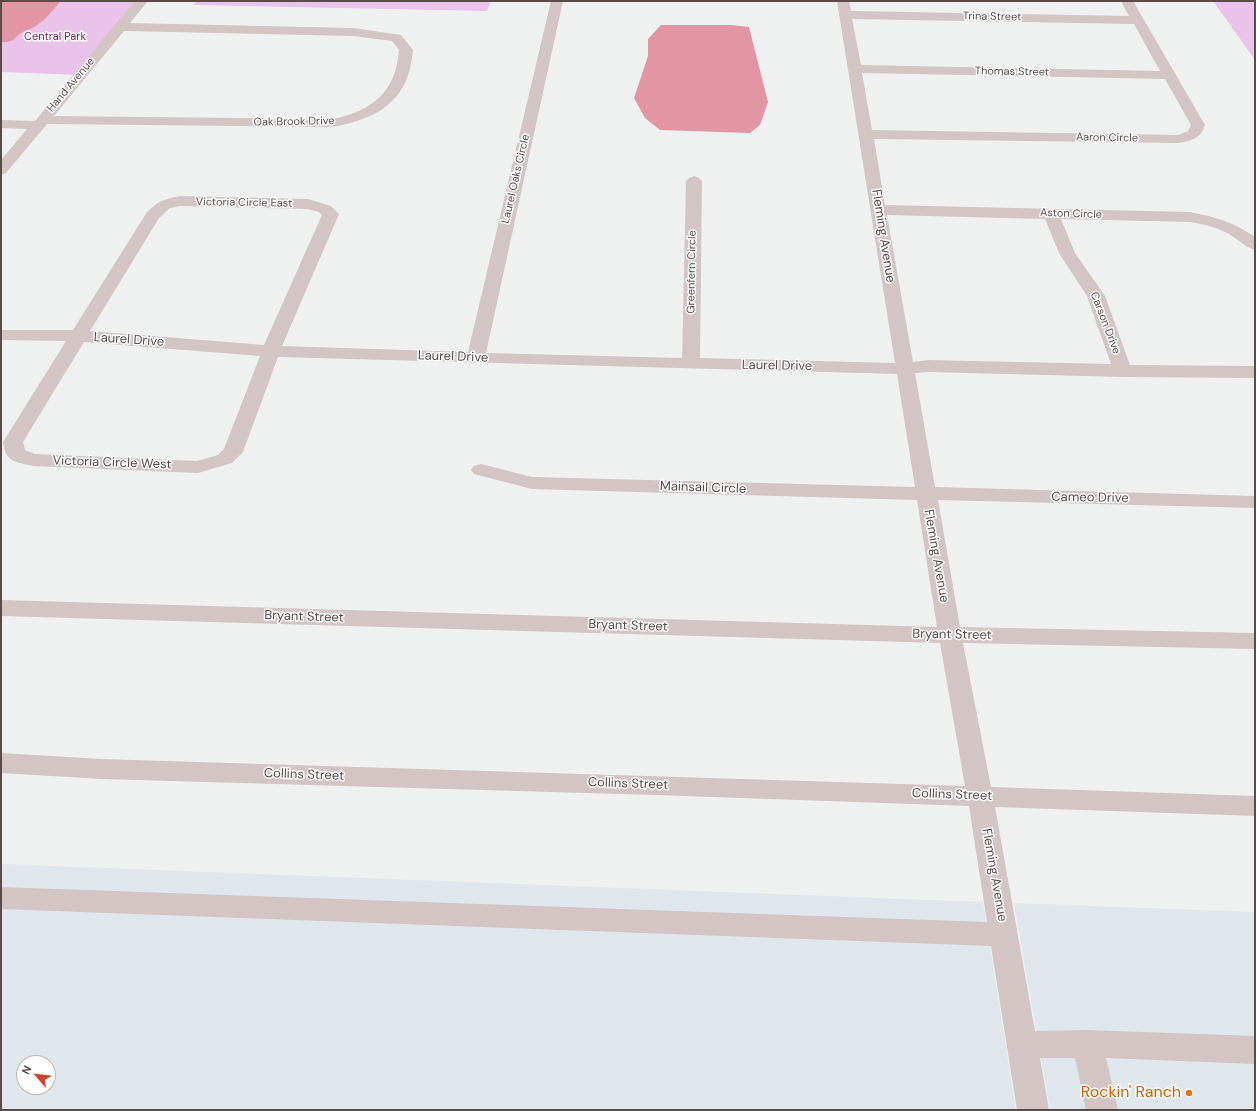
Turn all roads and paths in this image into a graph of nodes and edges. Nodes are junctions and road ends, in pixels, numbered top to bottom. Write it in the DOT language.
graph roads {
  1 [pos="142,1"];
  2 [pos="557,1"];
  3 [pos="1127,1"];
  4 [pos="844,8"];
  5 [pos="1138,20"];
  6 [pos="121,27"];
  7 [pos="854,69"];
  8 [pos="1169,75"];
  9 [pos="40,123"];
  10 [pos="1,124"];
  11 [pos="866,134"];
  12 [pos="1,170"];
  13 [pos="694,181"];
  14 [pos="879,210"];
  15 [pos="1051,213"];
  16 [pos="1255,245"];
  17 [pos="1,335"];
  18 [pos="78,336"];
  19 [pos="271,350"];
  20 [pos="476,358"];
  21 [pos="691,364"];
  22 [pos="905,369"];
  23 [pos="1123,371"];
  24 [pos="1255,372"];
  25 [pos="482,470"];
  26 [pos="926,494"];
  27 [pos="1255,502"];
  28 [pos="1,608"];
  29 [pos="950,635"];
  30 [pos="1255,641"];
  31 [pos="1,763"];
  32 [pos="980,796"];
  33 [pos="1255,806"];
  34 [pos="1,898"];
  35 [pos="1004,935"];
  36 [pos="1087,1044"];
  37 [pos="1022,1045"];
  38 [pos="1255,1050"];
  39 [pos="1033,1110"];
  40 [pos="1102,1110"];
  1 -- 6 [label="street, Hand Avenue"];
  2 -- 20 [label="street, Laurel Oaks Circle"];
  3 -- 5 [label="street, Aaron Circle"];
  4 -- 5 [label="street, Trina Street"];
  4 -- 7 [label="street, Fleming Avenue"];
  5 -- 8 [label="street, Aaron Circle"];
  6 -- 9 [label="street, Hand Avenue"];
  6 -- 9 [label="street, Oak Brook Drive"];
  7 -- 8 [label="street, Thomas Street"];
  7 -- 11 [label="street, Fleming Avenue"];
  8 -- 11 [label="street, Aaron Circle"];
  9 -- 10 [label="street, Oak Brook Drive"];
  9 -- 12 [label="street, Hand Avenue"];
  11 -- 14 [label="street, Fleming Avenue"];
  13 -- 21 [label="street, Greenfern Circle"];
  14 -- 15 [label="street, Aston Circle"];
  14 -- 22 [label="street, Fleming Avenue"];
  15 -- 16 [label="street, Aston Circle"];
  15 -- 23 [label="street, Carson Drive"];
  17 -- 18 [label="street, Laurel Drive"];
  18 -- 19 [label="street, Laurel Drive"];
  18 -- 19 [label="street, Victoria Circle West"];
  18 -- 19 [label="street, Victoria Circle East"];
  19 -- 20 [label="street, Laurel Drive"];
  20 -- 21 [label="street, Laurel Drive"];
  21 -- 22 [label="street, Laurel Drive"];
  22 -- 23 [label="street"];
  22 -- 26 [label="street, Fleming Avenue"];
  23 -- 24 [label="street"];
  25 -- 26 [label="street, Mainsail Circle"];
  26 -- 27 [label="street, Cameo Drive"];
  26 -- 29 [label="street, Fleming Avenue"];
  28 -- 29 [label="street, Bryant Street"];
  29 -- 30 [label="street, Bryant Street"];
  29 -- 32 [label="street, Fleming Avenue"];
  31 -- 32 [label="street, Collins Street"];
  32 -- 33 [label="street, Collins Street"];
  32 -- 35 [label="street, Fleming Avenue"];
  34 -- 35 [label="street"];
  35 -- 37 [label="street, Fleming Avenue"];
  36 -- 37 [label="street"];
  36 -- 38 [label="street"];
  36 -- 40 [label="street"];
  37 -- 39 [label="street, Fleming Avenue"];
}
